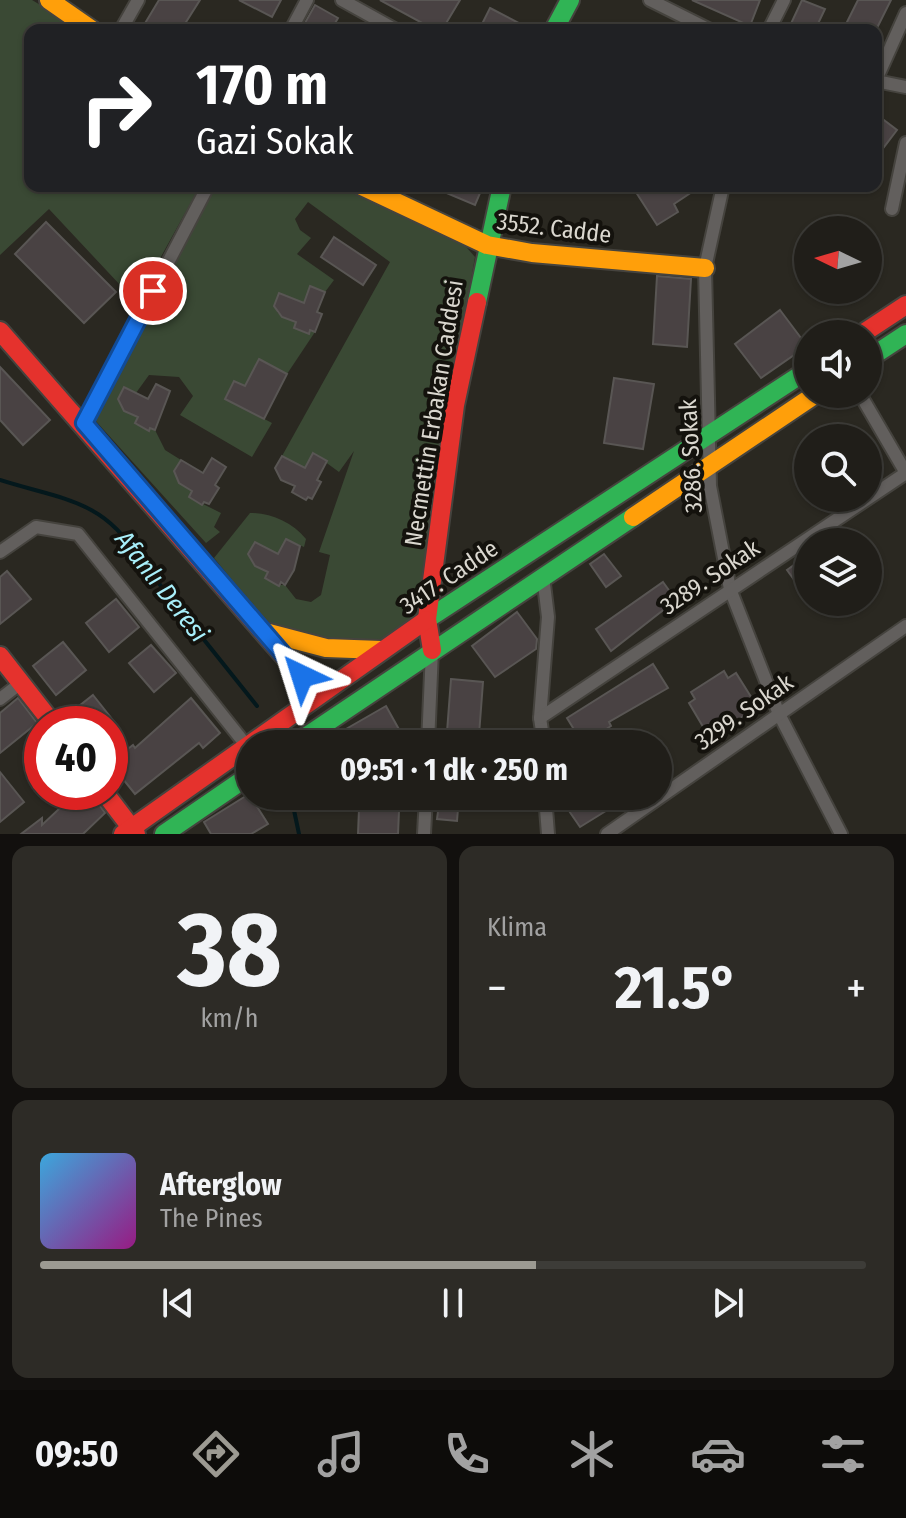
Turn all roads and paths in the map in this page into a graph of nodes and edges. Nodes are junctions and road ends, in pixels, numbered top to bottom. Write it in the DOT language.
graph roads {
  1 [pos="49,0"];
  2 [pos="138,0"];
  3 [pos="307,0"];
  4 [pos="342,0"];
  5 [pos="570,0"];
  6 [pos="650,0"];
  7 [pos="784,0"];
  8 [pos="906,13"];
  9 [pos="83,24"];
  10 [pos="124,24"];
  11 [pos="294,24"];
  12 [pos="385,24"];
  13 [pos="557,24"];
  14 [pos="698,24"];
  15 [pos="772,24"];
  16 [pos="882,67"];
  17 [pos="882,81"];
  18 [pos="906,87"];
  19 [pos="906,143"];
  20 [pos="205,192"];
  21 [pos="375,192"];
  22 [pos="500,192"];
  23 [pos="722,192"];
  24 [pos="892,209"];
  25 [pos="487,245"];
  26 [pos="705,268"];
  27 [pos="906,305"];
  28 [pos="882,321"];
  29 [pos="0,331"];
  30 [pos="906,334"];
  31 [pos="882,350"];
  32 [pos="794,379"];
  33 [pos="795,408"];
  34 [pos="868,408"];
  35 [pos="84,423"];
  36 [pos="709,435"];
  37 [pos="709,465"];
  38 [pos="906,473"];
  39 [pos="0,552"];
  40 [pos="543,576"];
  41 [pos="730,589"];
  42 [pos="427,619"];
  43 [pos="906,626"];
  44 [pos="263,631"];
  45 [pos="384,650"];
  46 [pos="432,650"];
  47 [pos="0,656"];
  48 [pos="22,682"];
  49 [pos="318,695"];
  50 [pos="0,699"];
  51 [pos="40,706"];
  52 [pos="779,714"];
  53 [pos="540,718"];
  54 [pos="246,730"];
  55 [pos="267,730"];
  56 [pos="315,730"];
  57 [pos="429,730"];
  58 [pos="542,730"];
  59 [pos="236,753"];
  60 [pos="236,785"];
  61 [pos="116,810"];
  62 [pos="425,810"];
  63 [pos="546,810"];
  64 [pos="131,832"];
  65 [pos="838,833"];
  66 [pos="164,834"];
  67 [pos="424,834"];
  68 [pos="548,834"];
  69 [pos="607,834"];
  1 -- 9 [label="street"];
  2 -- 10 [label="street"];
  3 -- 11 [label="street"];
  4 -- 12 [label="street"];
  5 -- 13 [label="street"];
  6 -- 14 [label="street"];
  7 -- 15 [label="street"];
  8 -- 16 [label="street"];
  17 -- 18 [label="street"];
  19 -- 24 [label="street"];
  20 -- 35 [label="street"];
  21 -- 25 [label="street, 3552. Cadde"];
  22 -- 25 [label="street, Necmettin Erbakan Caddesi"];
  23 -- 26 [label="street, 3286. Sokak"];
  25 -- 26 [label="street, 3552. Cadde"];
  25 -- 42 [label="street, Necmettin Erbakan Caddesi"];
  26 -- 36 [label="street, 3286. Sokak"];
  27 -- 28 [label="street"];
  29 -- 35 [label="street"];
  30 -- 31 [label="street"];
  32 -- 36 [label="street, 3417. Cadde"];
  33 -- 37 [label="street"];
  34 -- 38 [label="street"];
  35 -- 44 [label="street"];
  36 -- 37 [label="street, 3286. Sokak"];
  36 -- 42 [label="street, 3417. Cadde"];
  37 -- 40 [label="street"];
  37 -- 41 [label="street, 3286. Sokak"];
  38 -- 41 [label="street, 3289. Sokak"];
  39 -- 54 [label="street"];
  40 -- 46 [label="street"];
  40 -- 53 [label="street"];
  41 -- 52 [label="street, 3286. Sokak"];
  41 -- 53 [label="street, 3289. Sokak"];
  42 -- 45 [label="street, 3417. Cadde"];
  42 -- 46 [label="street, Necmettin Erbakan Caddesi"];
  43 -- 52 [label="street, 3299. Sokak"];
  44 -- 45 [label="street"];
  44 -- 49 [label="street"];
  45 -- 49 [label="street, 3417. Cadde"];
  46 -- 56 [label="street"];
  46 -- 57 [label="street"];
  47 -- 48 [label="street"];
  48 -- 50 [label="street"];
  48 -- 51 [label="street"];
  49 -- 55 [label="street, 3417. Cadde"];
  52 -- 65 [label="street, 3286. Sokak"];
  52 -- 69 [label="street, 3299. Sokak"];
  53 -- 58 [label="street"];
  59 -- 64 [label="street, 3417. Cadde"];
  60 -- 66 [label="street"];
  61 -- 64 [label="street"];
  62 -- 67 [label="street"];
  63 -- 68 [label="street"];
}
